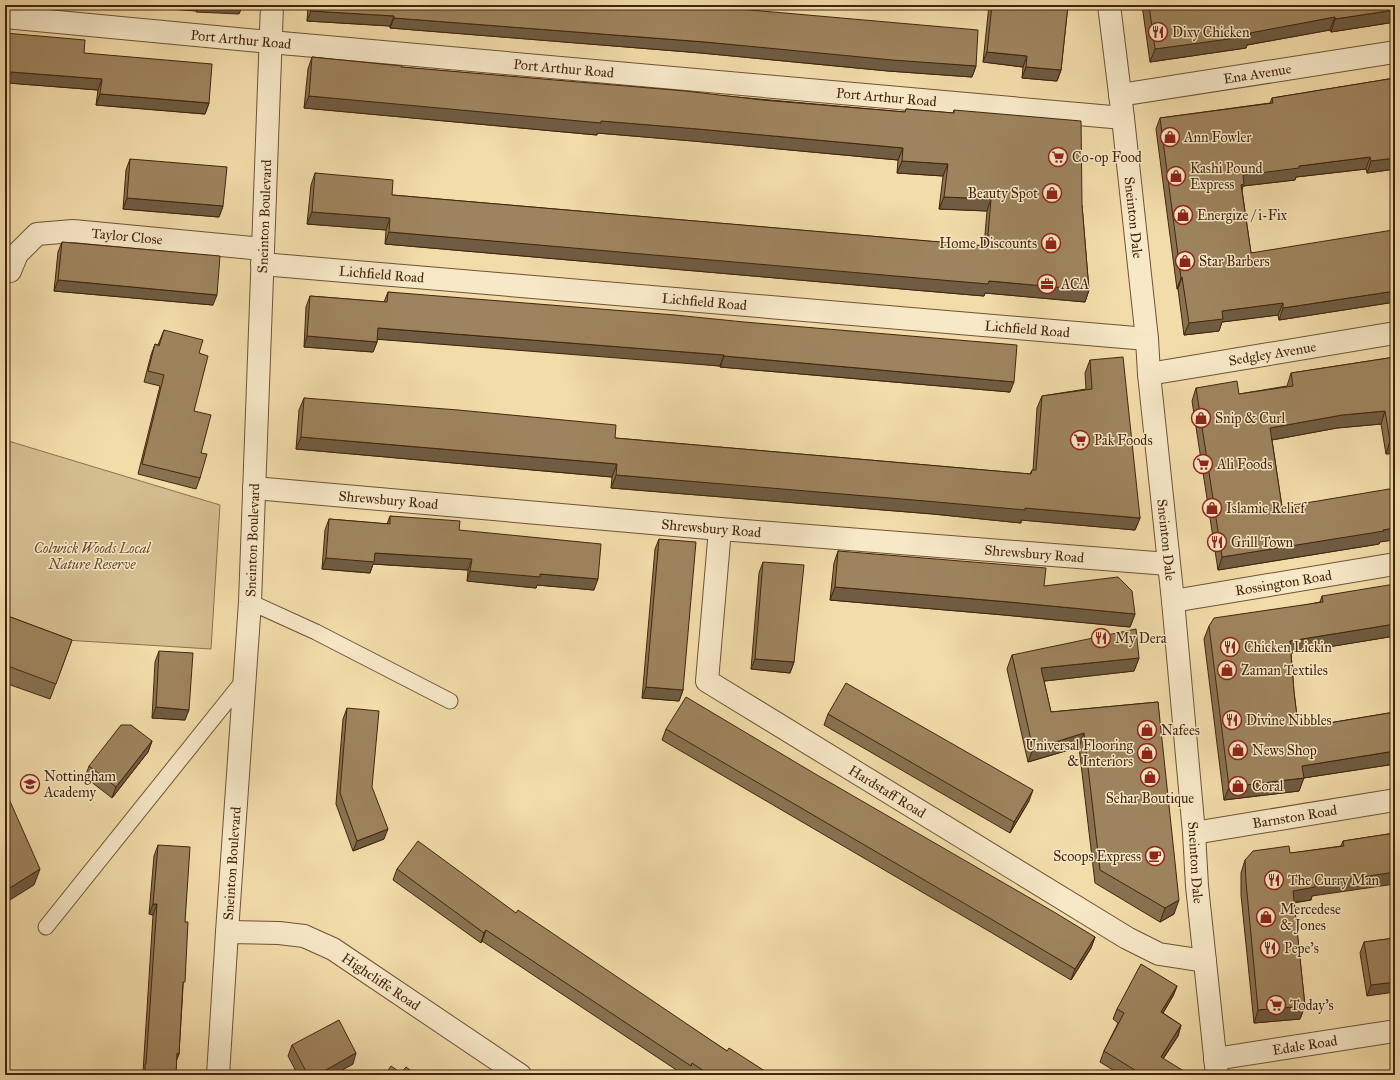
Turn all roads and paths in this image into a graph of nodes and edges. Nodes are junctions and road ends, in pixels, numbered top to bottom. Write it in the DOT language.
graph roads {
  1 [pos="272,5"];
  2 [pos="1109,5"];
  3 [pos="5,17"];
  4 [pos="270,42"];
  5 [pos="1395,52"];
  6 [pos="1120,95"];
  7 [pos="1123,118"];
  8 [pos="263,256"];
  9 [pos="10,271"];
  10 [pos="1395,333"];
  11 [pos="1147,339"];
  12 [pos="1149,374"];
  13 [pos="254,488"];
  14 [pos="720,529"];
  15 [pos="1168,564"];
  16 [pos="1395,564"];
  17 [pos="1173,600"];
  18 [pos="250,602"];
  19 [pos="244,680"];
  20 [pos="450,701"];
  21 [pos="1395,800"];
  22 [pos="1194,833"];
  23 [pos="46,927"];
  24 [pos="227,932"];
  25 [pos="1205,961"];
  26 [pos="1395,1031"];
  27 [pos="1216,1067"];
  28 [pos="218,1075"];
  29 [pos="520,1075"];
  1 -- 4 [label="street, Sneinton Boulevard"];
  2 -- 6 [label="street, Sneinton Dale"];
  3 -- 4 [label="street, Port Arthur Road"];
  4 -- 7 [label="street, Port Arthur Road"];
  4 -- 8 [label="street, Sneinton Boulevard"];
  5 -- 6 [label="street, Ena Avenue"];
  6 -- 7 [label="street, Sneinton Dale"];
  7 -- 11 [label="street, Sneinton Dale"];
  8 -- 9 [label="street, Taylor Close"];
  8 -- 11 [label="street, Lichfield Road"];
  8 -- 13 [label="street, Sneinton Boulevard"];
  10 -- 12 [label="street, Sedgley Avenue"];
  11 -- 12 [label="street, Sneinton Dale"];
  12 -- 15 [label="street, Sneinton Dale"];
  13 -- 14 [label="street, Shrewsbury Road"];
  13 -- 18 [label="street, Sneinton Boulevard"];
  14 -- 15 [label="street, Shrewsbury Road"];
  14 -- 25 [label="street, Hardstaff Road"];
  15 -- 17 [label="street, Sneinton Dale"];
  16 -- 17 [label="street, Rossington Road"];
  17 -- 22 [label="street, Sneinton Dale"];
  18 -- 19 [label="street, Sneinton Boulevard"];
  18 -- 20 [label="lane"];
  19 -- 23 [label="lane"];
  19 -- 24 [label="street, Sneinton Boulevard"];
  21 -- 22 [label="street, Barnston Road"];
  22 -- 25 [label="street, Sneinton Dale"];
  24 -- 28 [label="street, Sneinton Boulevard"];
  24 -- 29 [label="street, Highcliffe Road"];
  25 -- 27 [label="street, Sneinton Dale"];
  26 -- 27 [label="street, Edale Road"];
}
